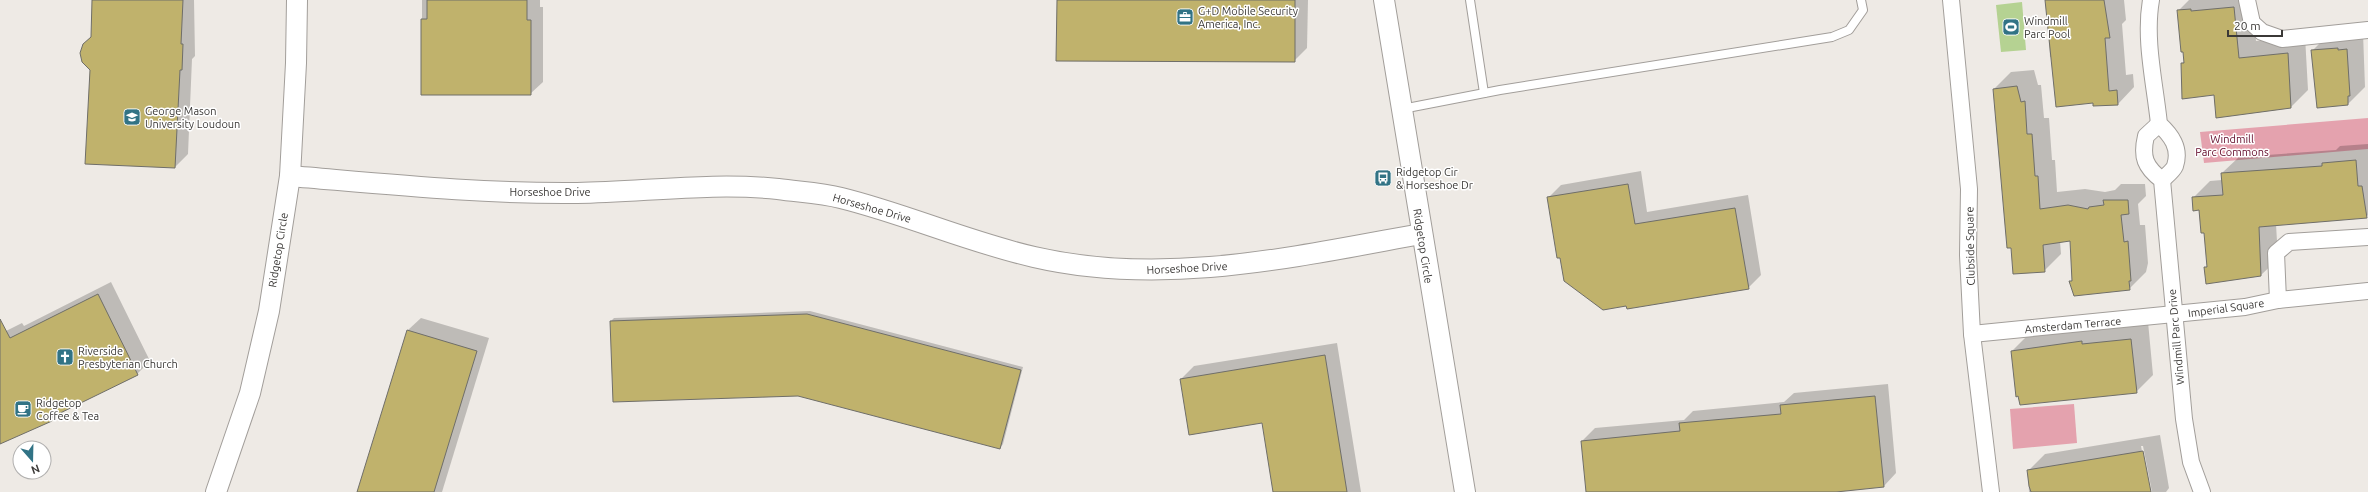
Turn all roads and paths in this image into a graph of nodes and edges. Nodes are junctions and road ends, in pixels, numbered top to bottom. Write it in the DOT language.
graph roads {
  1 [pos="297,0"];
  2 [pos="1384,0"];
  3 [pos="1470,0"];
  4 [pos="1861,0"];
  5 [pos="1951,0"];
  6 [pos="2151,0"];
  7 [pos="2248,0"];
  8 [pos="2368,30"];
  9 [pos="1484,93"];
  10 [pos="1401,109"];
  11 [pos="2159,124"];
  12 [pos="290,176"];
  13 [pos="2162,180"];
  14 [pos="1421,234"];
  15 [pos="2368,237"];
  16 [pos="2368,291"];
  17 [pos="2278,300"];
  18 [pos="2174,315"];
  19 [pos="1972,334"];
  20 [pos="216,492"];
  21 [pos="1465,492"];
  22 [pos="1991,492"];
  23 [pos="2202,492"];
  1 -- 12 [label="street, Ridgetop Circle"];
  2 -- 10 [label="street, Ridgetop Circle"];
  3 -- 9 [label="lane"];
  4 -- 9 [label="lane"];
  5 -- 19 [label="street, Clubside Square"];
  6 -- 11 [label="street"];
  7 -- 8 [label="street"];
  9 -- 10 [label="lane"];
  10 -- 14 [label="street, Ridgetop Circle"];
  11 -- 13 [label="street"];
  11 -- 13 [label="street"];
  12 -- 14 [label="street, Horseshoe Drive"];
  12 -- 20 [label="street, Ridgetop Circle"];
  13 -- 18 [label="street, Windmill Parc Drive"];
  14 -- 21 [label="street, Ridgetop Circle"];
  15 -- 17 [label="street, Imperial Square"];
  16 -- 17 [label="street, Imperial Square"];
  17 -- 18 [label="street, Imperial Square"];
  18 -- 19 [label="street, Amsterdam Terrace"];
  18 -- 23 [label="street, Windmill Parc Drive"];
  19 -- 22 [label="street, Clubside Square"];
}
